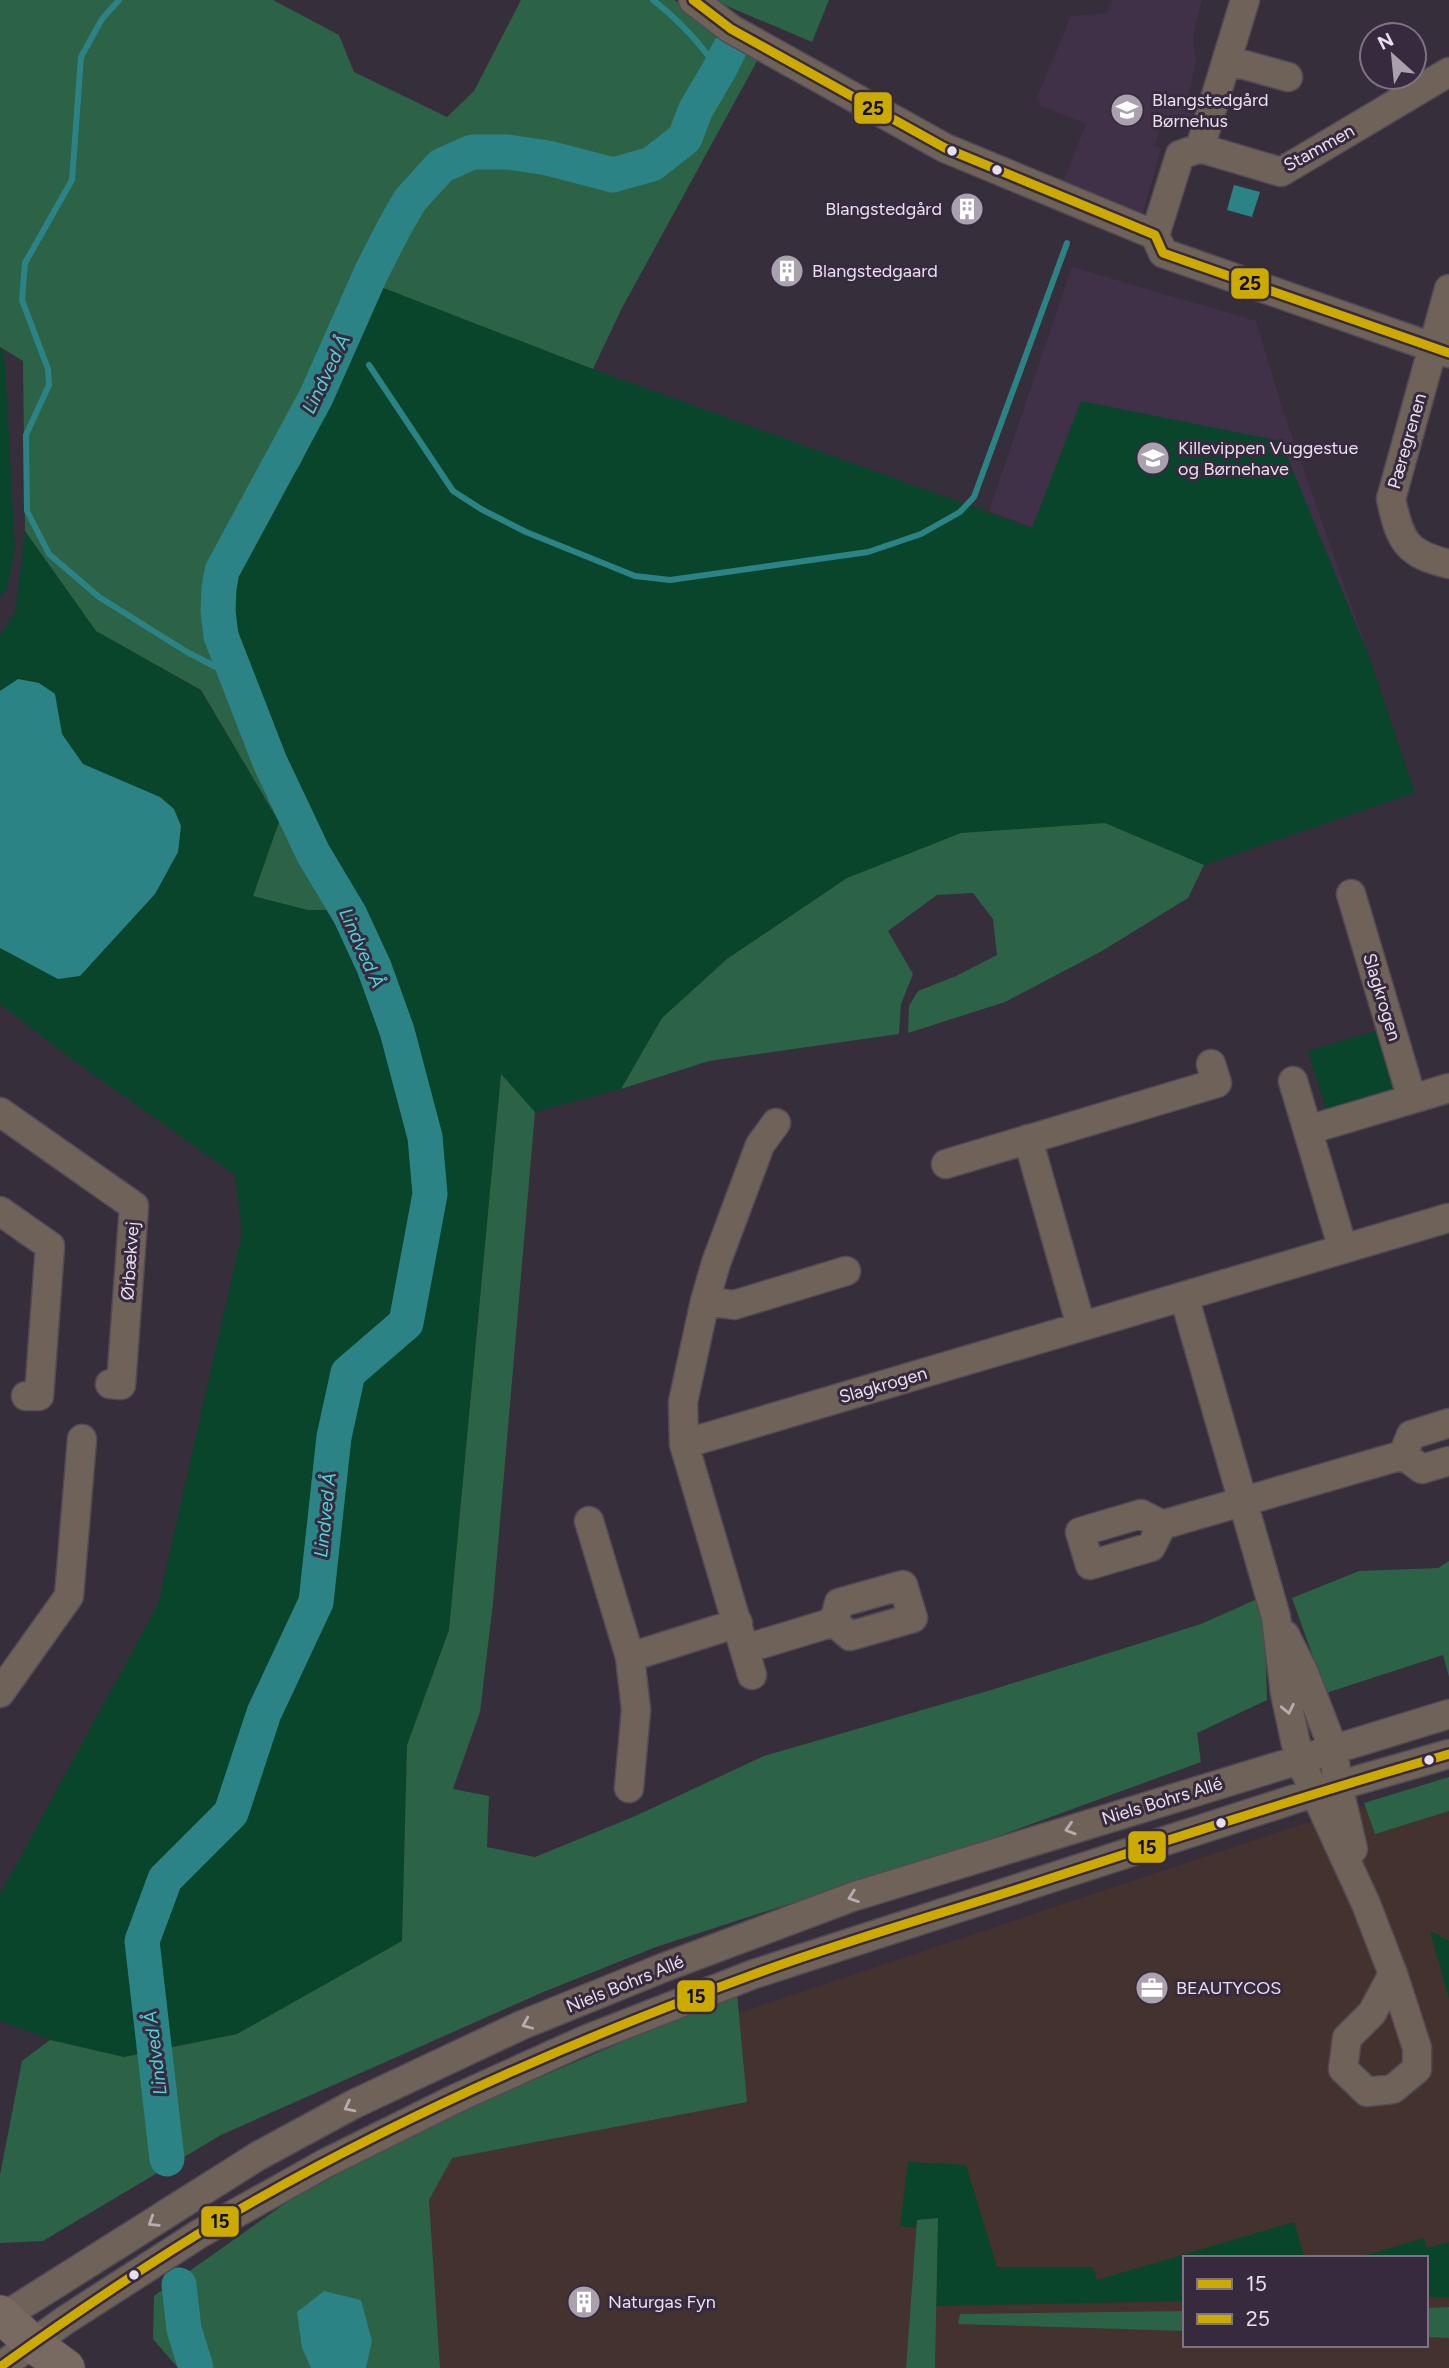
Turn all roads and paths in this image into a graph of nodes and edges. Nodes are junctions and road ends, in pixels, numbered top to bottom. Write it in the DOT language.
graph roads {
  1 [pos="693,0"];
  2 [pos="1245,0"];
  3 [pos="1227,60"];
  4 [pos="1449,72"];
  5 [pos="1288,77"];
  6 [pos="1200,148"];
  7 [pos="1155,235"];
  8 [pos="1449,289"];
  9 [pos="1441,351"];
  10 [pos="1449,564"];
  11 [pos="1351,894"];
  12 [pos="1211,1064"];
  13 [pos="1293,1082"];
  14 [pos="1449,1088"];
  15 [pos="1412,1099"];
  16 [pos="0,1112"];
  17 [pos="776,1123"];
  18 [pos="1308,1130"];
  19 [pos="1028,1139"];
  20 [pos="946,1164"];
  21 [pos="0,1211"];
  22 [pos="1448,1218"];
  23 [pos="1343,1249"];
  24 [pos="846,1271"];
  25 [pos="1184,1296"];
  26 [pos="705,1301"];
  27 [pos="1081,1326"];
  28 [pos="110,1384"];
  29 [pos="26,1396"];
  30 [pos="1449,1423"];
  31 [pos="82,1439"];
  32 [pos="684,1444"];
  33 [pos="1403,1455"];
  34 [pos="1449,1461"];
  35 [pos="1244,1502"];
  36 [pos="589,1521"];
  37 [pos="1162,1525"];
  38 [pos="834,1622"];
  39 [pos="745,1649"];
  40 [pos="630,1657"];
  41 [pos="0,1693"];
  42 [pos="1449,1714"];
  43 [pos="1449,1730"];
  44 [pos="1449,1754"];
  45 [pos="1321,1771"];
  46 [pos="629,1788"];
  47 [pos="1392,1974"];
  48 [pos="1,2316"];
  49 [pos="32,2343"];
  50 [pos="0,2367"];
  51 [pos="66,2368"];
  1 -- 7 [label="street"];
  2 -- 3 [label="street"];
  3 -- 5 [label="street"];
  3 -- 6 [label="street"];
  4 -- 6 [label="street, Stammen"];
  6 -- 7 [label="street"];
  7 -- 9 [label="street"];
  8 -- 9 [label="street, Pæregrenen"];
  9 -- 10 [label="street, Pæregrenen"];
  11 -- 15 [label="street, Slagkrogen"];
  12 -- 19 [label="street"];
  13 -- 18 [label="street"];
  14 -- 15 [label="street"];
  15 -- 18 [label="street"];
  16 -- 28 [label="street, Ørbækvej"];
  17 -- 26 [label="street"];
  18 -- 23 [label="street"];
  19 -- 20 [label="street"];
  19 -- 27 [label="street"];
  21 -- 29 [label="street"];
  22 -- 23 [label="street, Slagkrogen"];
  23 -- 25 [label="street, Slagkrogen"];
  24 -- 26 [label="street"];
  25 -- 27 [label="street, Slagkrogen"];
  25 -- 35 [label="street"];
  26 -- 32 [label="street"];
  27 -- 32 [label="street, Slagkrogen"];
  30 -- 33 [label="street"];
  31 -- 41 [label="street"];
  32 -- 39 [label="street"];
  33 -- 34 [label="street"];
  33 -- 35 [label="street"];
  35 -- 37 [label="street"];
  35 -- 45 [label="street"];
  36 -- 40 [label="street"];
  38 -- 39 [label="street"];
  39 -- 40 [label="street"];
  40 -- 46 [label="street"];
  42 -- 45 [label="street, Niels Bohrs Allé"];
  43 -- 45 [label="street"];
  44 -- 45 [label="street, Niels Bohrs Allé"];
  45 -- 47 [label="street"];
  45 -- 48 [label="street, Niels Bohrs Allé, one-way"];
  45 -- 49 [label="street, Niels Bohrs Allé"];
  48 -- 49 [label="main road"];
  49 -- 50 [label="street, Niels Bohrs Allé"];
  49 -- 51 [label="main road"];
}
